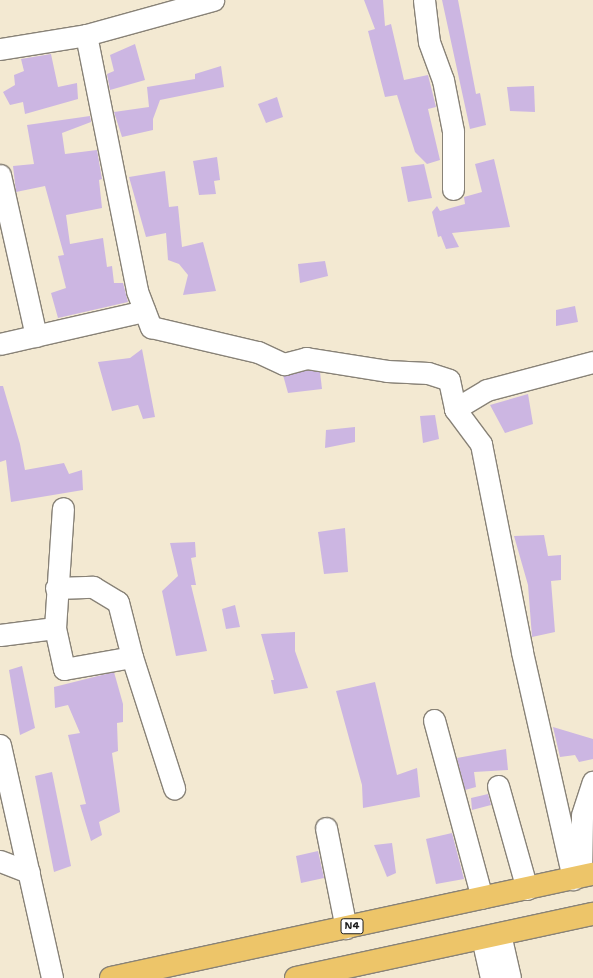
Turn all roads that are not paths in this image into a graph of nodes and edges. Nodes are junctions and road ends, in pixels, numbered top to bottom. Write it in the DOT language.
graph roads {
  1 [pos="213,0"];
  2 [pos="424,0"];
  3 [pos="86,35"];
  4 [pos="0,49"];
  5 [pos="0,175"];
  6 [pos="453,189"];
  7 [pos="144,311"];
  8 [pos="36,336"];
  9 [pos="0,344"];
  10 [pos="593,362"];
  11 [pos="455,409"];
  12 [pos="63,508"];
  13 [pos="56,588"];
  14 [pos="55,628"];
  15 [pos="0,635"];
  16 [pos="132,657"];
  17 [pos="434,720"];
  18 [pos="0,745"];
  19 [pos="593,782"];
  20 [pos="498,786"];
  21 [pos="174,788"];
  22 [pos="5,796"];
  23 [pos="326,828"];
  24 [pos="0,861"];
  25 [pos="29,872"];
  26 [pos="582,877"];
  27 [pos="527,889"];
  28 [pos="482,898"];
  29 [pos="593,914"];
  30 [pos="346,928"];
  31 [pos="491,936"];
  32 [pos="52,978"];
  33 [pos="111,978"];
  34 [pos="296,978"];
  35 [pos="491,978"];
  36 [pos="510,978"];
  1 -- 3 [label="street"];
  2 -- 6 [label="street"];
  3 -- 4 [label="street"];
  3 -- 7 [label="street"];
  5 -- 8 [label="street"];
  7 -- 8 [label="street"];
  7 -- 11 [label="street"];
  8 -- 9 [label="street"];
  10 -- 11 [label="street"];
  11 -- 26 [label="street"];
  12 -- 13 [label="street"];
  13 -- 14 [label="street"];
  13 -- 16 [label="street"];
  14 -- 15 [label="street"];
  14 -- 16 [label="street"];
  16 -- 21 [label="street"];
  17 -- 28 [label="street"];
  18 -- 22 [label="street"];
  19 -- 26 [label="street"];
  20 -- 27 [label="street"];
  22 -- 25 [label="street"];
  23 -- 30 [label="street"];
  24 -- 25 [label="street"];
  25 -- 32 [label="street"];
  26 -- 27 [label="highway, N4"];
  27 -- 28 [label="highway, N4"];
  28 -- 30 [label="highway, N4"];
  29 -- 31 [label="highway"];
  30 -- 33 [label="highway, N4"];
  31 -- 34 [label="highway"];
  31 -- 35 [label="street"];
  31 -- 36 [label="street"];
}
